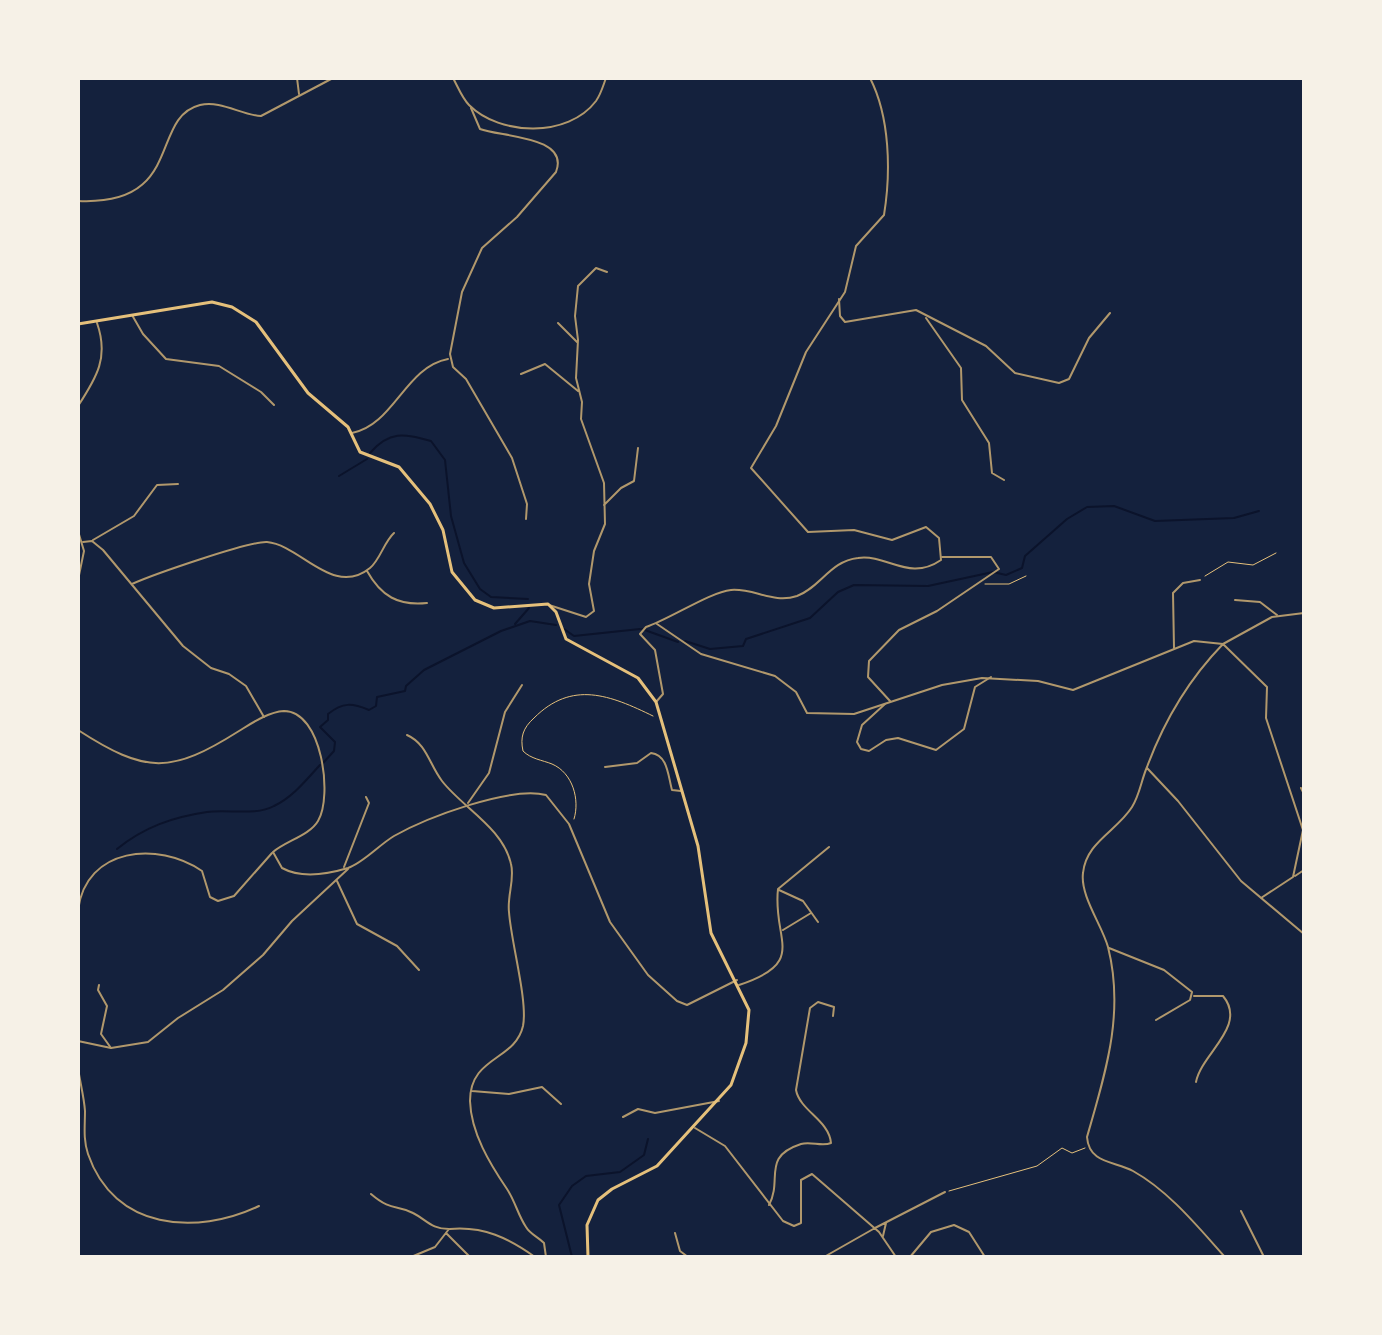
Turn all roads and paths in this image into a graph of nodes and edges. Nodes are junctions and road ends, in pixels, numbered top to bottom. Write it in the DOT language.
graph roads {
  1 [pos="297,78"];
  2 [pos="333,78"];
  3 [pos="453,78"];
  4 [pos="606,78"];
  5 [pos="870,78"];
  6 [pos="300,95"];
  7 [pos="471,107"];
  8 [pos="78,201"];
  9 [pos="607,272"];
  10 [pos="839,299"];
  11 [pos="1110,313"];
  12 [pos="132,314"];
  13 [pos="926,317"];
  14 [pos="96,322"];
  15 [pos="558,323"];
  16 [pos="78,324"];
  17 [pos="578,343"];
  18 [pos="450,359"];
  19 [pos="521,374"];
  20 [pos="580,391"];
  21 [pos="274,405"];
  22 [pos="78,406"];
  23 [pos="352,433"];
  24 [pos="638,448"];
  25 [pos="1004,480"];
  26 [pos="178,484"];
  27 [pos="603,505"];
  28 [pos="526,519"];
  29 [pos="78,531"];
  30 [pos="394,533"];
  31 [pos="82,541"];
  32 [pos="92,541"];
  33 [pos="1276,553"];
  34 [pos="942,557"];
  35 [pos="367,570"];
  36 [pos="1026,576"];
  37 [pos="78,580"];
  38 [pos="1200,580"];
  39 [pos="979,583"];
  40 [pos="132,584"];
  41 [pos="1235,600"];
  42 [pos="427,603"];
  43 [pos="548,604"];
  44 [pos="1304,613"];
  45 [pos="1278,616"];
  46 [pos="656,624"];
  47 [pos="1223,644"];
  48 [pos="1174,649"];
  49 [pos="991,677"];
  50 [pos="522,685"];
  51 [pos="890,701"];
  52 [pos="656,702"];
  53 [pos="885,703"];
  54 [pos="264,717"];
  55 [pos="659,719"];
  56 [pos="78,730"];
  57 [pos="407,735"];
  58 [pos="605,767"];
  59 [pos="1146,767"];
  60 [pos="1301,788"];
  61 [pos="682,791"];
  62 [pos="1304,794"];
  63 [pos="366,797"];
  64 [pos="469,805"];
  65 [pos="569,824"];
  66 [pos="829,847"];
  67 [pos="273,852"];
  68 [pos="346,867"];
  69 [pos="1304,870"];
  70 [pos="1293,877"];
  71 [pos="337,881"];
  72 [pos="778,889"];
  73 [pos="1261,898"];
  74 [pos="78,910"];
  75 [pos="812,912"];
  76 [pos="818,922"];
  77 [pos="783,931"];
  78 [pos="1304,934"];
  79 [pos="1108,947"];
  80 [pos="419,970"];
  81 [pos="738,982"];
  82 [pos="99,985"];
  83 [pos="1193,995"];
  84 [pos="833,1016"];
  85 [pos="1156,1020"];
  86 [pos="78,1041"];
  87 [pos="111,1048"];
  88 [pos="78,1068"];
  89 [pos="1196,1082"];
  90 [pos="471,1091"];
  91 [pos="719,1101"];
  92 [pos="561,1104"];
  93 [pos="623,1117"];
  94 [pos="695,1128"];
  95 [pos="1088,1146"];
  96 [pos="945,1192"];
  97 [pos="371,1194"];
  98 [pos="769,1205"];
  99 [pos="259,1206"];
  100 [pos="1241,1211"];
  101 [pos="886,1223"];
  102 [pos="875,1228"];
  103 [pos="447,1230"];
  104 [pos="675,1233"];
  105 [pos="883,1237"];
  106 [pos="411,1257"];
  107 [pos="470,1257"];
  108 [pos="535,1257"];
  109 [pos="546,1257"];
  110 [pos="588,1257"];
  111 [pos="688,1257"];
  112 [pos="824,1257"];
  113 [pos="896,1257"];
  114 [pos="910,1257"];
  115 [pos="985,1257"];
  116 [pos="1225,1257"];
  117 [pos="1264,1257"];
  1 -- 6 [label="street"];
  2 -- 6 [label="street"];
  3 -- 7 [label="street"];
  4 -- 7 [label="street"];
  5 -- 10 [label="street"];
  6 -- 8 [label="street"];
  7 -- 18 [label="street"];
  9 -- 17 [label="street"];
  10 -- 13 [label="street"];
  10 -- 34 [label="street"];
  11 -- 13 [label="street"];
  12 -- 14 [label="main road"];
  12 -- 21 [label="street"];
  12 -- 23 [label="main road"];
  13 -- 25 [label="street"];
  14 -- 16 [label="main road"];
  14 -- 22 [label="street"];
  15 -- 17 [label="street"];
  17 -- 20 [label="street"];
  18 -- 23 [label="street"];
  18 -- 28 [label="street"];
  19 -- 20 [label="street"];
  20 -- 27 [label="street"];
  23 -- 43 [label="main road"];
  24 -- 27 [label="street"];
  26 -- 32 [label="street"];
  27 -- 43 [label="street"];
  29 -- 31 [label="street"];
  30 -- 35 [label="street"];
  31 -- 32 [label="street"];
  31 -- 37 [label="street"];
  32 -- 40 [label="street"];
  33 -- 38 [label="path"];
  34 -- 39 [label="street"];
  34 -- 46 [label="street"];
  35 -- 40 [label="street"];
  35 -- 42 [label="street"];
  36 -- 39 [label="path"];
  38 -- 48 [label="street"];
  39 -- 51 [label="street"];
  40 -- 54 [label="street"];
  41 -- 45 [label="street"];
  43 -- 52 [label="main road"];
  44 -- 45 [label="street"];
  45 -- 47 [label="street"];
  46 -- 52 [label="street"];
  46 -- 53 [label="street"];
  47 -- 48 [label="street"];
  47 -- 59 [label="street"];
  47 -- 70 [label="street"];
  48 -- 49 [label="street"];
  49 -- 51 [label="street"];
  49 -- 53 [label="street"];
  50 -- 64 [label="street"];
  51 -- 53 [label="street"];
  52 -- 55 [label="main road"];
  54 -- 56 [label="street"];
  54 -- 67 [label="street"];
  55 -- 61 [label="main road"];
  55 -- 65 [label="path"];
  57 -- 64 [label="street"];
  58 -- 61 [label="street"];
  59 -- 73 [label="street"];
  59 -- 79 [label="street"];
  60 -- 62 [label="street"];
  61 -- 81 [label="main road"];
  63 -- 68 [label="street"];
  64 -- 65 [label="street"];
  64 -- 68 [label="street"];
  64 -- 90 [label="street"];
  65 -- 81 [label="street"];
  66 -- 72 [label="street"];
  67 -- 68 [label="street"];
  67 -- 74 [label="street"];
  68 -- 71 [label="street"];
  69 -- 70 [label="street"];
  70 -- 73 [label="street"];
  71 -- 80 [label="street"];
  71 -- 87 [label="street"];
  72 -- 75 [label="street"];
  72 -- 77 [label="street"];
  73 -- 78 [label="street"];
  75 -- 76 [label="street"];
  75 -- 77 [label="street"];
  77 -- 81 [label="street"];
  79 -- 83 [label="street"];
  79 -- 95 [label="street"];
  81 -- 91 [label="main road"];
  82 -- 87 [label="street"];
  83 -- 85 [label="street"];
  83 -- 89 [label="street"];
  84 -- 98 [label="street"];
  86 -- 87 [label="street"];
  88 -- 99 [label="street"];
  90 -- 92 [label="street"];
  90 -- 109 [label="street"];
  91 -- 93 [label="street"];
  91 -- 94 [label="main road"];
  94 -- 98 [label="street"];
  94 -- 110 [label="main road"];
  95 -- 96 [label="path"];
  95 -- 116 [label="street"];
  96 -- 101 [label="street"];
  97 -- 103 [label="street"];
  98 -- 102 [label="street"];
  100 -- 117 [label="street"];
  101 -- 102 [label="street"];
  101 -- 105 [label="street"];
  102 -- 105 [label="street"];
  102 -- 112 [label="street"];
  103 -- 106 [label="street"];
  103 -- 107 [label="street"];
  103 -- 108 [label="street"];
  104 -- 111 [label="street"];
  105 -- 113 [label="street"];
  114 -- 115 [label="street"];
}
